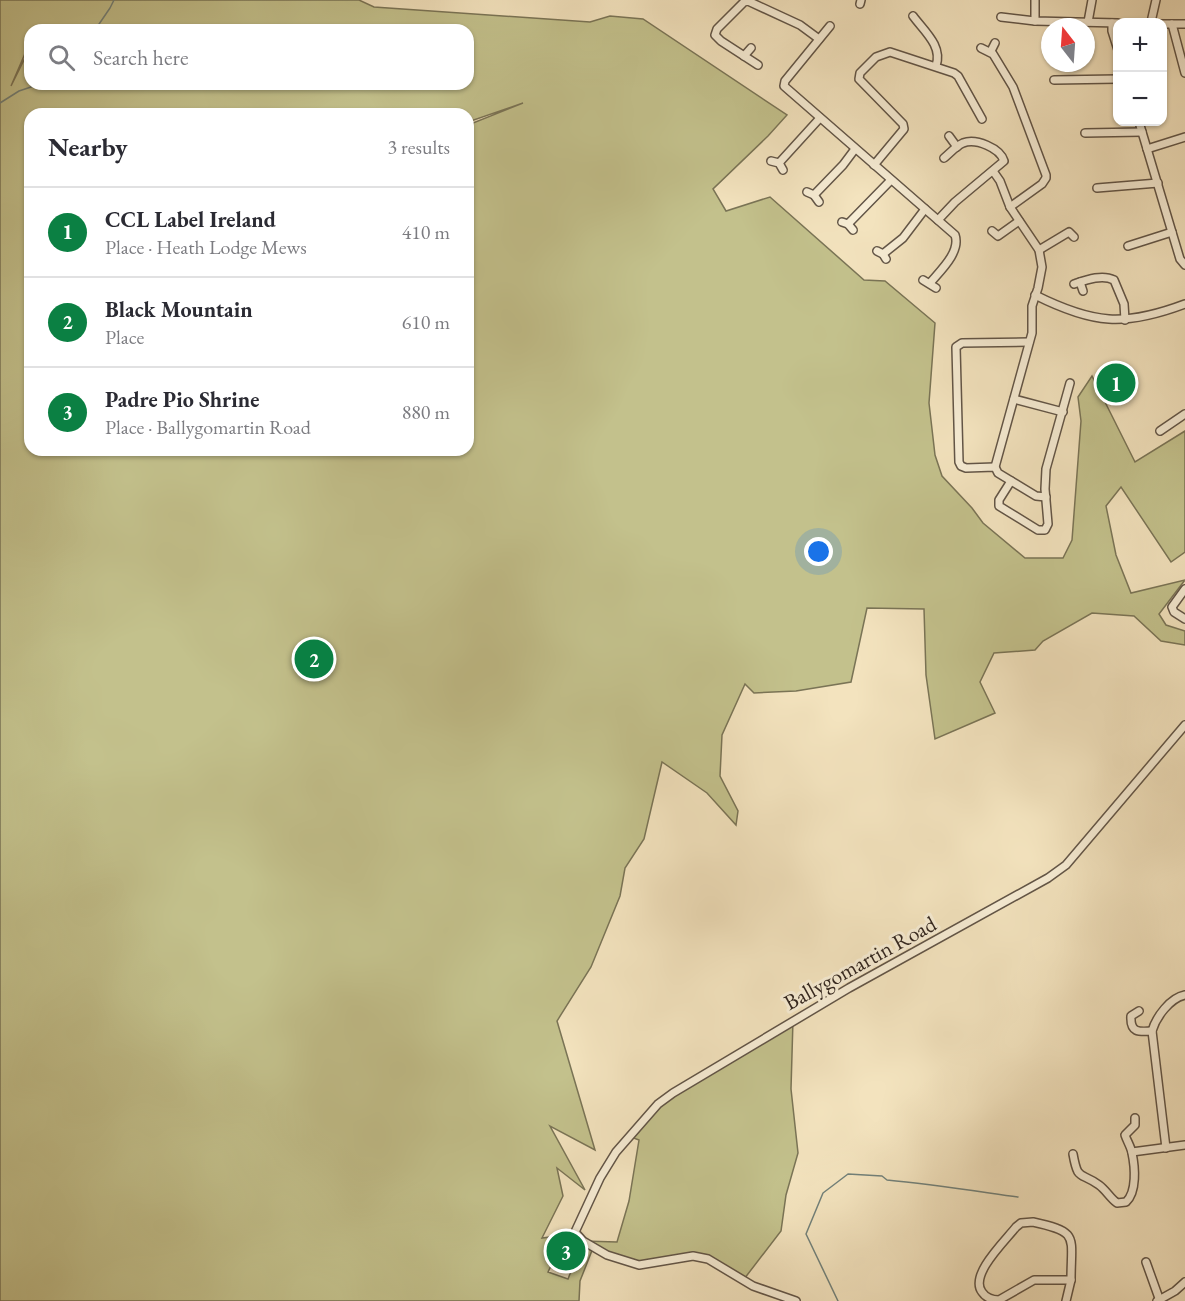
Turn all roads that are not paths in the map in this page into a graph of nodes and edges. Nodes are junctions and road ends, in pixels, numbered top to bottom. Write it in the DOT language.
graph roads {
  1 [pos="1035,0"];
  2 [pos="1092,0"];
  3 [pos="1156,0"];
  4 [pos="913,16"];
  5 [pos="1001,17"];
  6 [pos="1089,18"];
  7 [pos="1152,18"];
  8 [pos="1035,21"];
  9 [pos="1041,21"];
  10 [pos="1095,22"];
  11 [pos="1113,23"];
  12 [pos="1167,24"];
  13 [pos="1172,24"];
  14 [pos="1185,24"];
  15 [pos="830,26"];
  16 [pos="819,39"];
  17 [pos="995,43"];
  18 [pos="751,48"];
  19 [pos="981,48"];
  20 [pos="991,51"];
  21 [pos="744,56"];
  22 [pos="758,65"];
  23 [pos="936,66"];
  24 [pos="1185,73"];
  25 [pos="1113,79"];
  26 [pos="1054,80"];
  27 [pos="976,109"];
  28 [pos="968,114"];
  29 [pos="820,118"];
  30 [pos="982,119"];
  31 [pos="1140,126"];
  32 [pos="1142,132"];
  33 [pos="1085,133"];
  34 [pos="949,136"];
  35 [pos="1185,137"];
  36 [pos="957,147"];
  37 [pos="1147,148"];
  38 [pos="855,149"];
  39 [pos="944,158"];
  40 [pos="778,165"];
  41 [pos="874,165"];
  42 [pos="993,171"];
  43 [pos="891,180"];
  44 [pos="1158,183"];
  45 [pos="1097,188"];
  46 [pos="814,196"];
  47 [pos="1010,207"];
  48 [pos="925,209"];
  49 [pos="938,220"];
  50 [pos="1019,221"];
  51 [pos="848,225"];
  52 [pos="1070,232"];
  53 [pos="1172,232"];
  54 [pos="997,236"];
  55 [pos="1128,246"];
  56 [pos="1039,250"];
  57 [pos="882,255"];
  58 [pos="1185,265"];
  59 [pos="936,288"];
  60 [pos="1083,291"];
  61 [pos="1035,295"];
  62 [pos="1185,304"];
  63 [pos="1125,320"];
  64 [pos="1029,342"];
  65 [pos="1071,383"];
  66 [pos="1014,399"];
  67 [pos="1063,412"];
  68 [pos="1185,414"];
  69 [pos="1160,431"];
  70 [pos="995,467"];
  71 [pos="1011,481"];
  72 [pos="1046,497"];
  73 [pos="1185,589"];
  74 [pos="1185,619"];
  75 [pos="1185,726"];
  76 [pos="1185,995"];
  77 [pos="1139,1011"];
  78 [pos="1152,1031"];
  79 [pos="1135,1118"];
  80 [pos="1185,1145"];
  81 [pos="1166,1148"];
  82 [pos="1132,1152"];
  83 [pos="1073,1154"];
  84 [pos="1146,1262"];
  85 [pos="1071,1280"];
  86 [pos="1185,1282"];
  87 [pos="1159,1300"];
  88 [pos="796,1301"];
  89 [pos="1066,1301"];
  1 -- 8 [label="street"];
  2 -- 6 [label="street"];
  3 -- 7 [label="street"];
  4 -- 23 [label="street"];
  5 -- 8 [label="street"];
  8 -- 9 [label="street"];
  10 -- 11 [label="street"];
  12 -- 13 [label="street"];
  13 -- 14 [label="street"];
  13 -- 24 [label="street"];
  15 -- 16 [label="street"];
  16 -- 21 [label="street"];
  16 -- 29 [label="street"];
  17 -- 20 [label="street"];
  18 -- 21 [label="street"];
  19 -- 20 [label="street"];
  20 -- 47 [label="street"];
  21 -- 22 [label="street"];
  23 -- 27 [label="street"];
  23 -- 41 [label="street"];
  25 -- 26 [label="street"];
  27 -- 28 [label="street"];
  27 -- 30 [label="street"];
  29 -- 38 [label="street"];
  29 -- 40 [label="street"];
  31 -- 32 [label="street"];
  32 -- 33 [label="street"];
  32 -- 37 [label="street"];
  34 -- 36 [label="street"];
  35 -- 37 [label="street"];
  36 -- 39 [label="street"];
  36 -- 42 [label="street"];
  37 -- 44 [label="street"];
  38 -- 41 [label="street"];
  38 -- 46 [label="street"];
  41 -- 43 [label="street"];
  42 -- 47 [label="street"];
  42 -- 49 [label="street"];
  43 -- 48 [label="street"];
  43 -- 51 [label="street"];
  44 -- 45 [label="street"];
  44 -- 53 [label="street"];
  47 -- 50 [label="street"];
  48 -- 49 [label="street"];
  48 -- 57 [label="street"];
  49 -- 59 [label="street"];
  50 -- 54 [label="street"];
  50 -- 56 [label="street"];
  52 -- 56 [label="street"];
  53 -- 55 [label="street"];
  53 -- 58 [label="street"];
  56 -- 61 [label="street"];
  60 -- 63 [label="street"];
  61 -- 63 [label="street"];
  61 -- 64 [label="street"];
  62 -- 63 [label="street"];
  64 -- 66 [label="street"];
  64 -- 70 [label="street"];
  65 -- 67 [label="street"];
  66 -- 67 [label="street"];
  66 -- 70 [label="street"];
  67 -- 72 [label="street"];
  68 -- 69 [label="street"];
  70 -- 71 [label="street"];
  71 -- 72 [label="street"];
  71 -- 72 [label="street"];
  73 -- 74 [label="street"];
  75 -- 88 [label="street, Ballygomartin Road"];
  76 -- 78 [label="street"];
  77 -- 78 [label="street"];
  78 -- 81 [label="street"];
  79 -- 82 [label="street"];
  80 -- 81 [label="street"];
  81 -- 82 [label="street"];
  82 -- 83 [label="street"];
  84 -- 87 [label="street"];
  85 -- 85 [label="street"];
  85 -- 89 [label="street"];
  86 -- 87 [label="street"];
}
